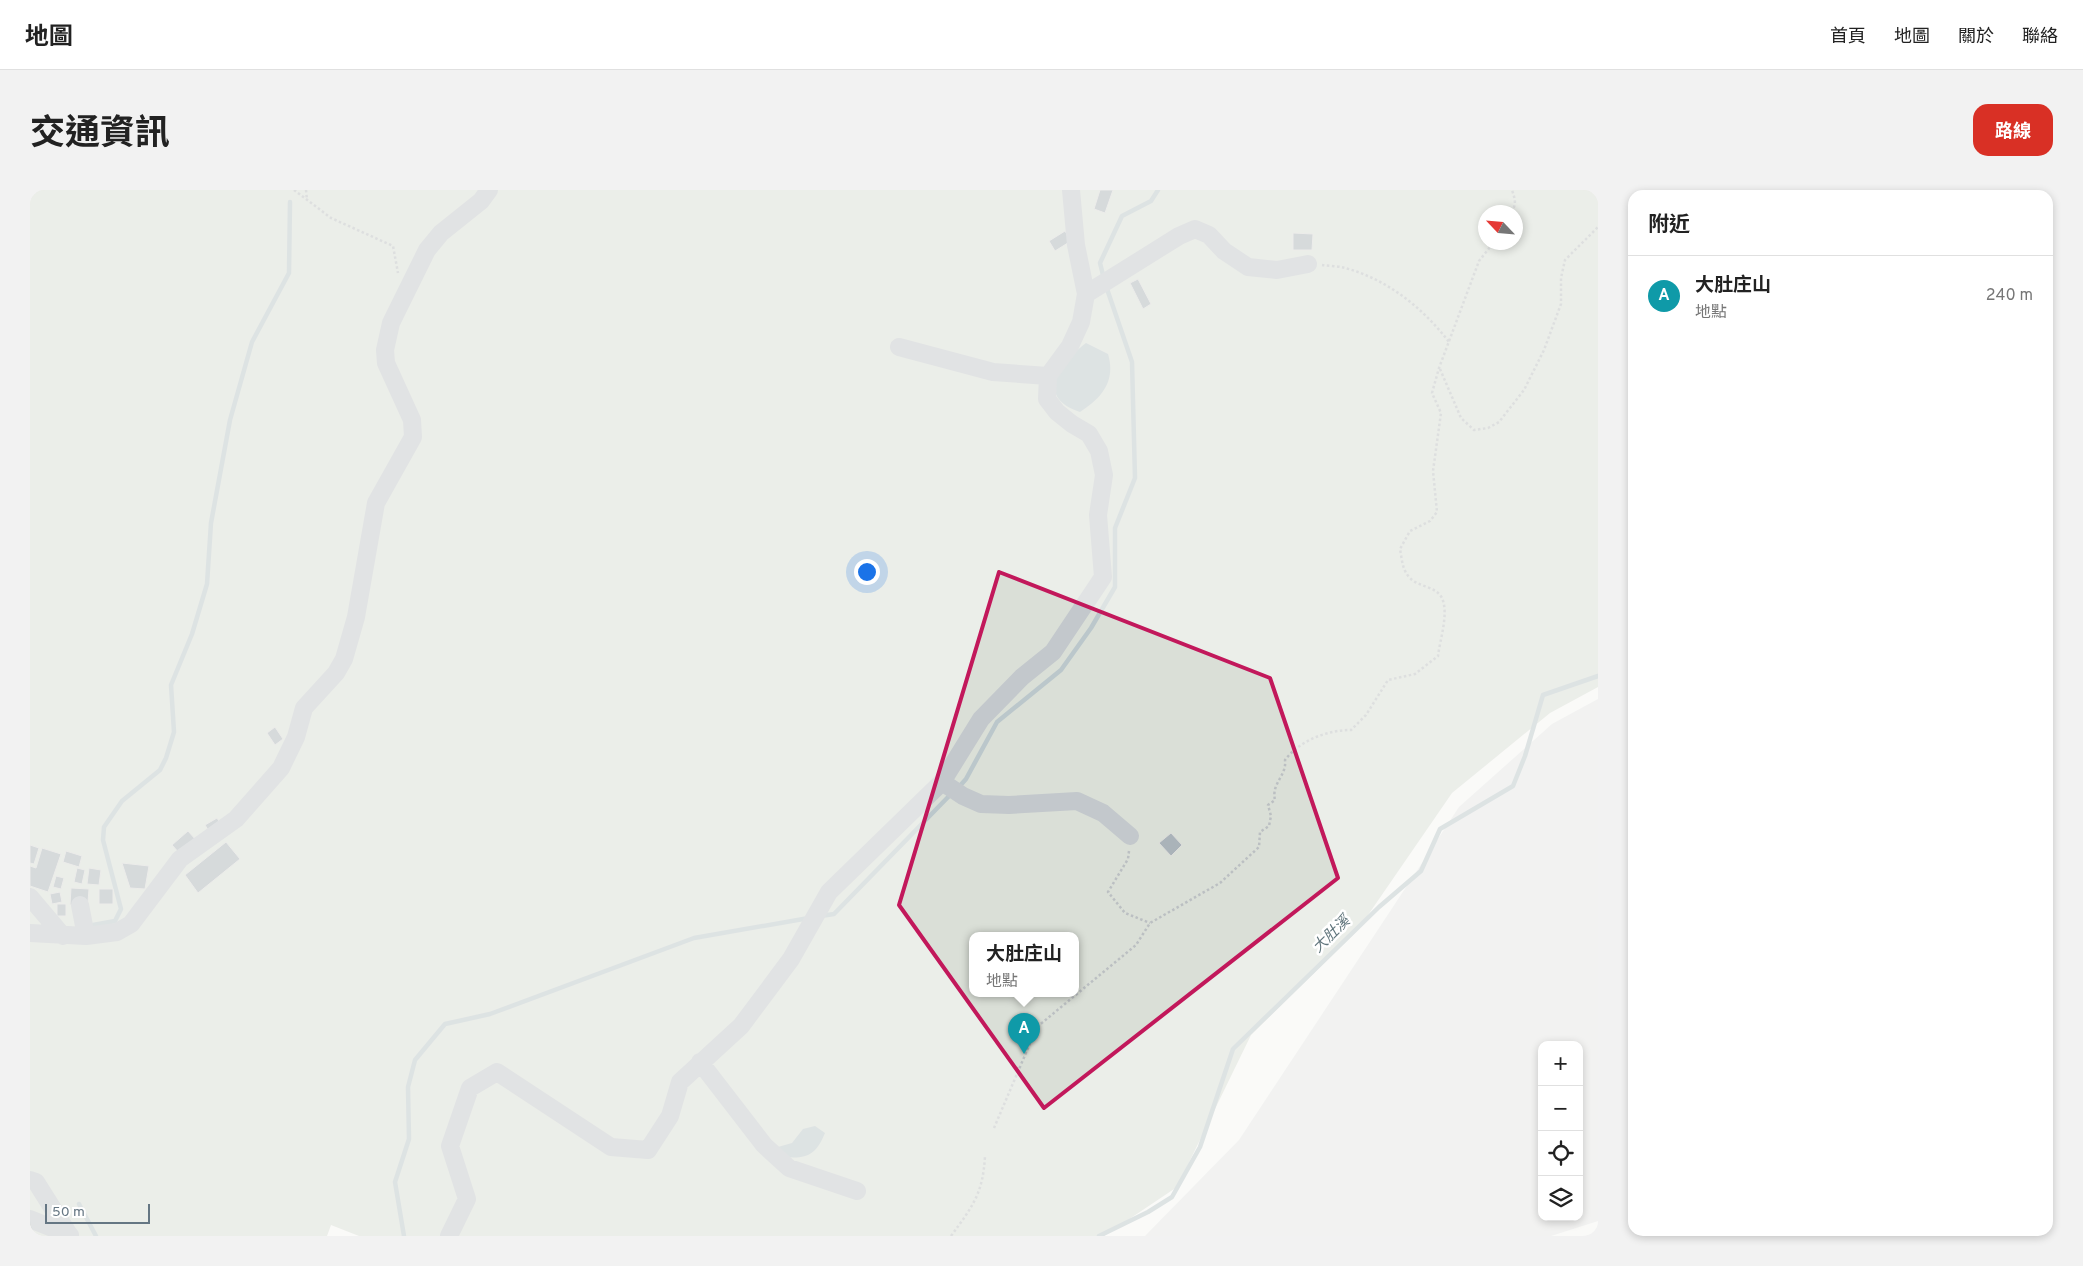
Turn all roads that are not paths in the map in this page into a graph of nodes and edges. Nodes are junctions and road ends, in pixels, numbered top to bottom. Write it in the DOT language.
graph roads {
  1 [pos="488,190"];
  2 [pos="1071,190"];
  3 [pos="1308,264"];
  4 [pos="1091,290"];
  5 [pos="899,346"];
  6 [pos="1048,376"];
  7 [pos="942,782"];
  8 [pos="1130,836"];
  9 [pos="30,897"];
  10 [pos="80,906"];
  11 [pos="30,933"];
  12 [pos="62,936"];
  13 [pos="86,936"];
  14 [pos="700,1062"];
  15 [pos="30,1180"];
  16 [pos="857,1191"];
  17 [pos="30,1219"];
  18 [pos="70,1236"];
  19 [pos="449,1236"];
  1 -- 13 [label="street"];
  2 -- 4 [label="street"];
  3 -- 4 [label="street"];
  4 -- 6 [label="street"];
  5 -- 6 [label="street"];
  6 -- 7 [label="street"];
  7 -- 8 [label="street"];
  7 -- 14 [label="street"];
  9 -- 12 [label="street"];
  10 -- 13 [label="street"];
  11 -- 12 [label="street"];
  12 -- 13 [label="street"];
  14 -- 16 [label="street"];
  14 -- 19 [label="street"];
  15 -- 18 [label="street"];
  17 -- 18 [label="street"];
}
